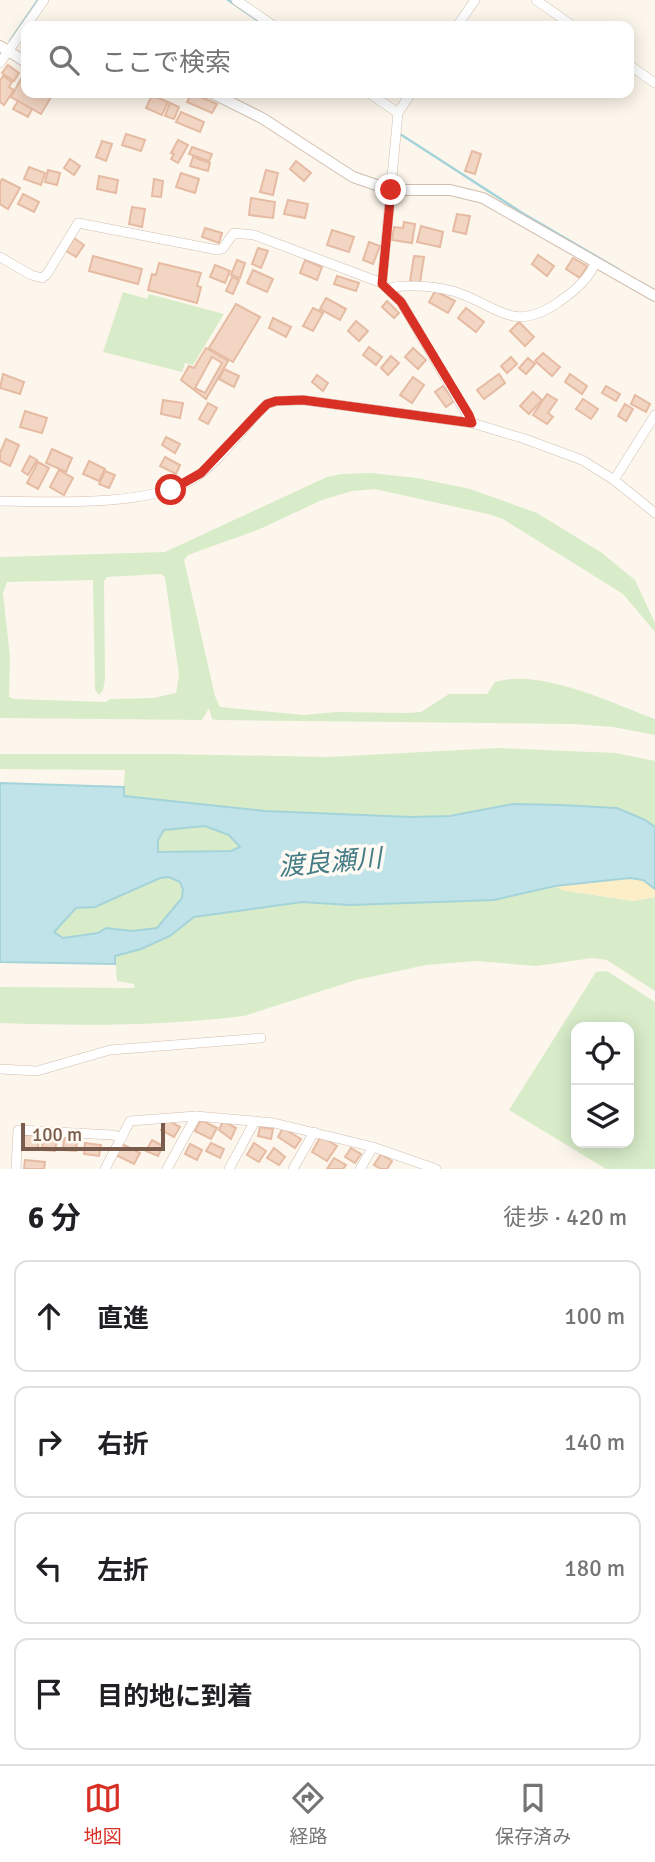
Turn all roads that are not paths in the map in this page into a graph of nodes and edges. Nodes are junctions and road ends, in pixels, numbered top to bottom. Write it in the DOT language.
graph roads {
  1 [pos="44,0"];
  2 [pos="236,0"];
  3 [pos="475,0"];
  4 [pos="536,0"];
  5 [pos="27,21"];
  6 [pos="267,21"];
  7 [pos="460,21"];
  8 [pos="566,21"];
  9 [pos="21,28"];
  10 [pos="4,49"];
  11 [pos="21,59"];
  12 [pos="0,63"];
  13 [pos="634,68"];
  14 [pos="655,83"];
  15 [pos="222,98"];
  16 [pos="376,98"];
  17 [pos="408,98"];
  18 [pos="398,113"];
  19 [pos="391,190"];
  20 [pos="0,257"];
  21 [pos="596,262"];
  22 [pos="385,286"];
  23 [pos="655,296"];
  24 [pos="655,415"];
  25 [pos="472,423"];
  26 [pos="614,480"];
  27 [pos="0,501"];
  28 [pos="655,513"];
  29 [pos="261,1038"];
  30 [pos="0,1069"];
  31 [pos="196,1116"];
  32 [pos="255,1121"];
  33 [pos="314,1132"];
  34 [pos="122,1138"];
  35 [pos="373,1147"];
  36 [pos="434,1168"];
  37 [pos="16,1169"];
  38 [pos="105,1169"];
  39 [pos="167,1169"];
  40 [pos="229,1169"];
  41 [pos="293,1169"];
  42 [pos="360,1169"];
  1 -- 5 [label="street"];
  2 -- 6 [label="street"];
  3 -- 7 [label="street"];
  4 -- 8 [label="street"];
  9 -- 10 [label="street"];
  10 -- 11 [label="street"];
  10 -- 12 [label="street"];
  13 -- 14 [label="street"];
  15 -- 19 [label="street"];
  16 -- 18 [label="street"];
  17 -- 18 [label="street"];
  18 -- 19 [label="street"];
  19 -- 21 [label="street"];
  19 -- 22 [label="street"];
  20 -- 22 [label="street"];
  21 -- 22 [label="street"];
  21 -- 23 [label="street"];
  22 -- 25 [label="street"];
  24 -- 26 [label="street"];
  25 -- 26 [label="street"];
  25 -- 27 [label="street"];
  26 -- 28 [label="street"];
  29 -- 30 [label="street"];
  31 -- 32 [label="street"];
  31 -- 34 [label="street"];
  31 -- 39 [label="street"];
  32 -- 33 [label="street"];
  32 -- 40 [label="street"];
  33 -- 35 [label="street"];
  33 -- 41 [label="street"];
  34 -- 37 [label="street"];
  34 -- 38 [label="street"];
  35 -- 36 [label="street"];
  35 -- 42 [label="street"];
}
